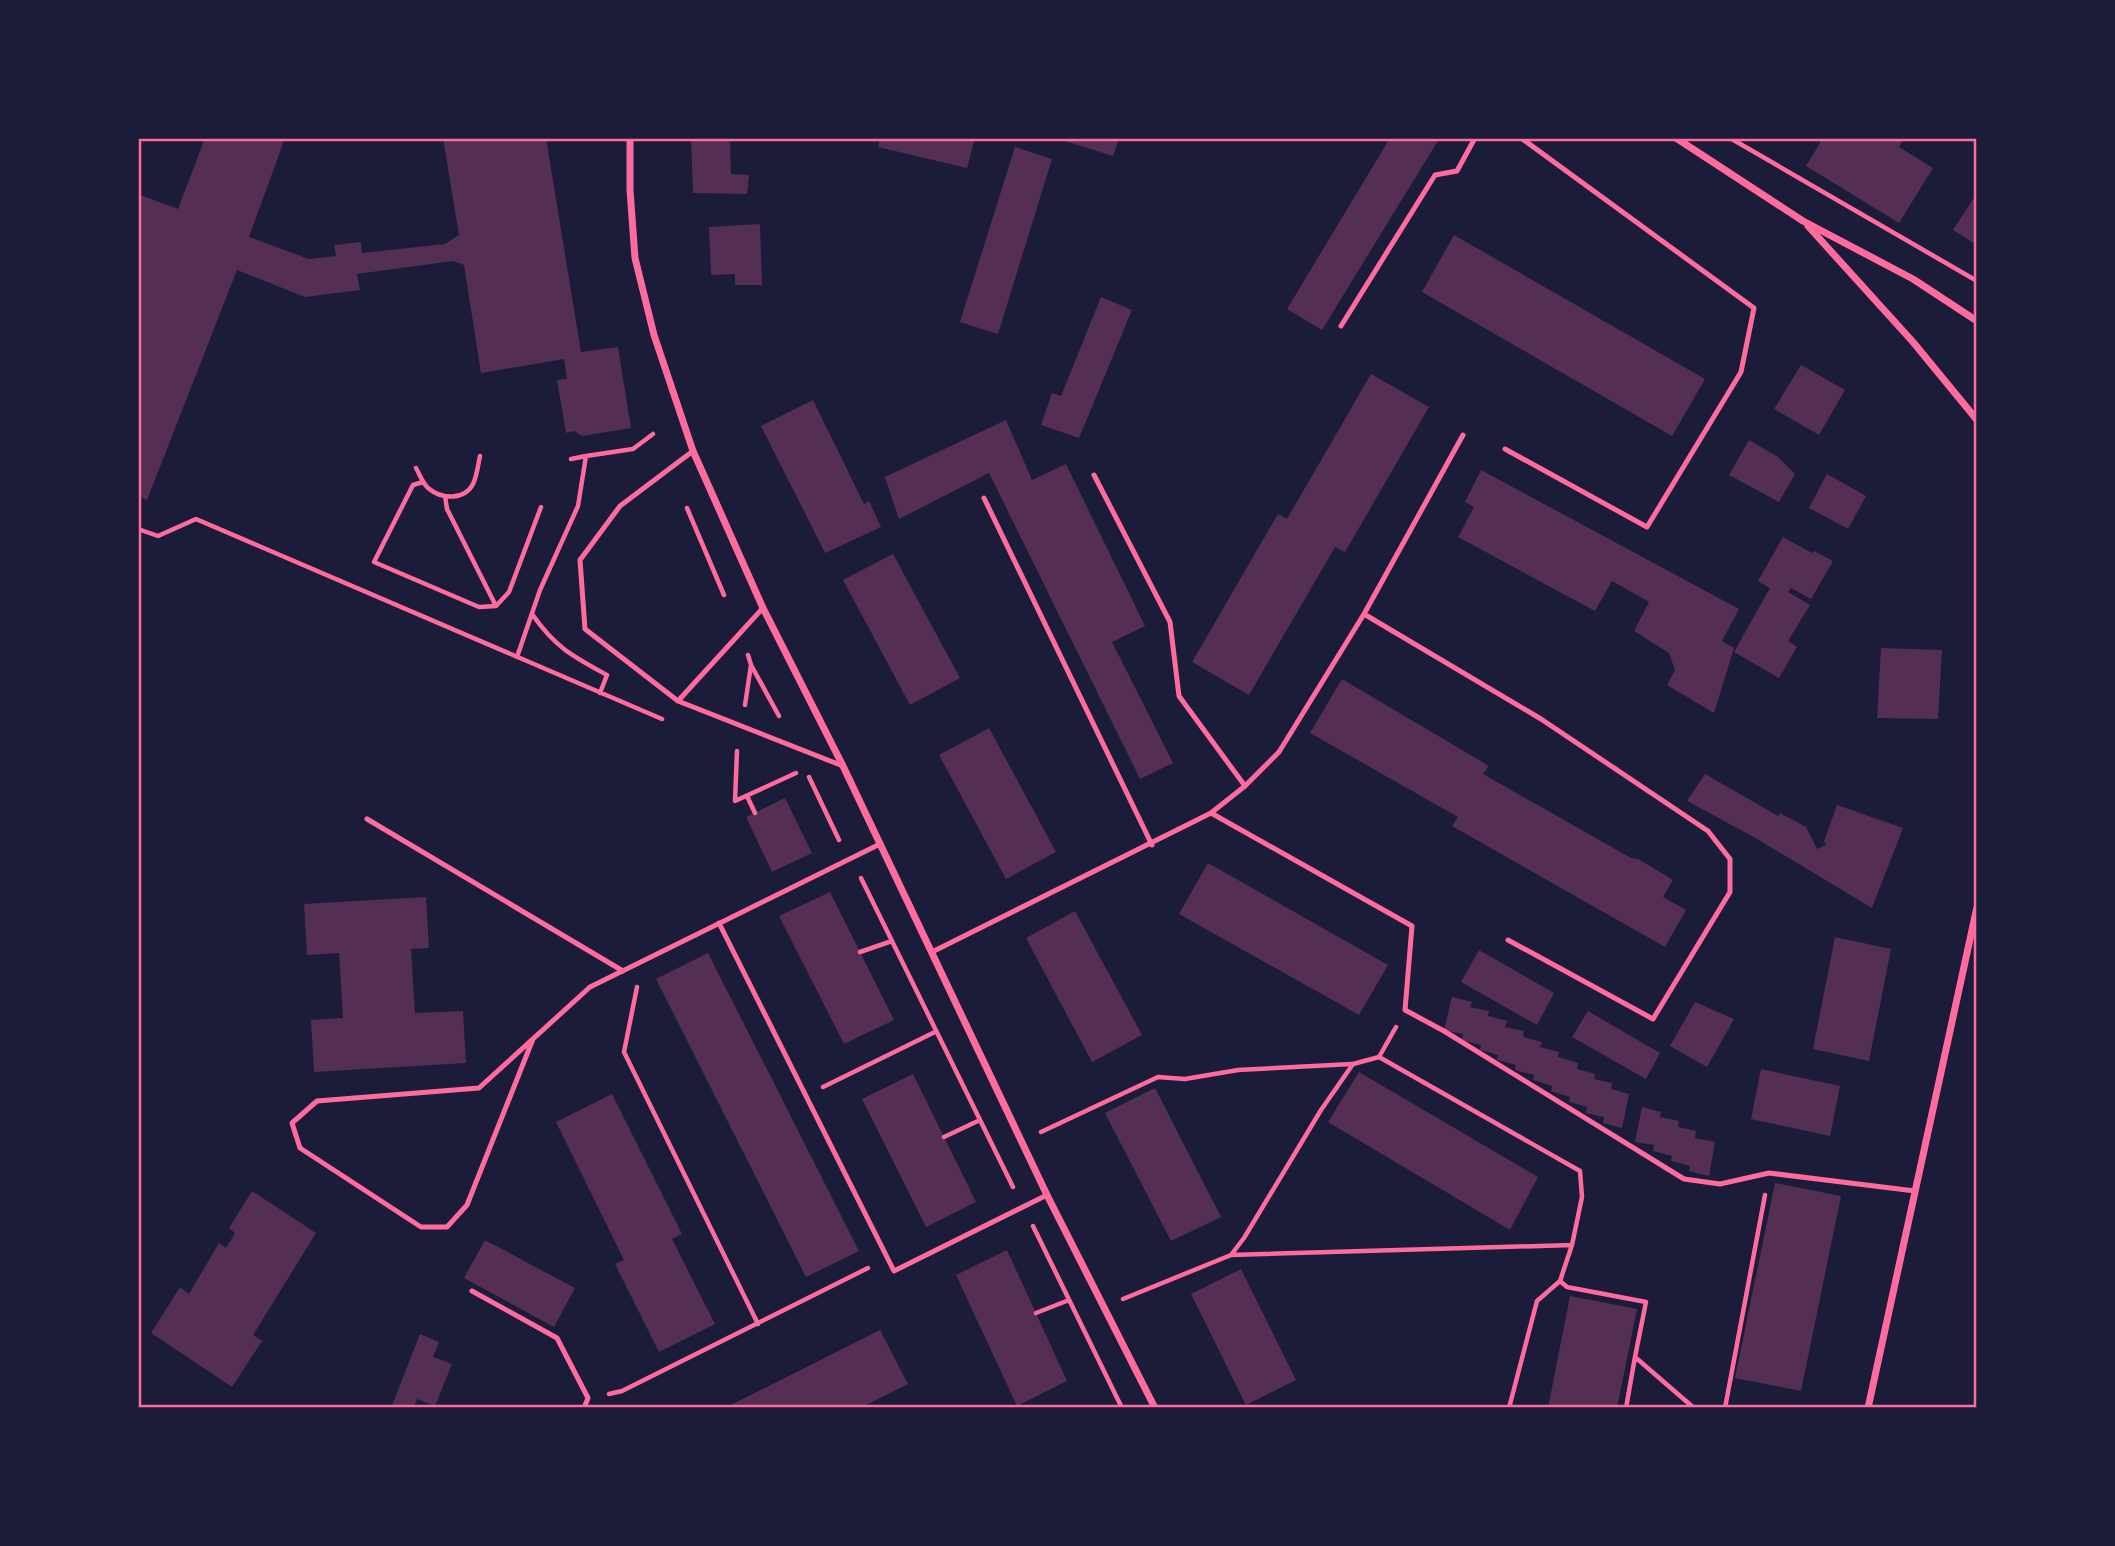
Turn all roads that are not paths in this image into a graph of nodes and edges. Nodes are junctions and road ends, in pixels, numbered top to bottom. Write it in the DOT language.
graph roads {
  1 [pos="630,138"];
  2 [pos="1475,138"];
  3 [pos="1521,138"];
  4 [pos="1676,138"];
  5 [pos="1803,220"];
  6 [pos="1977,321"];
  7 [pos="1341,326"];
  8 [pos="1977,421"];
  9 [pos="1463,435"];
  10 [pos="1505,449"];
  11 [pos="693,451"];
  12 [pos="1094,475"];
  13 [pos="984,498"];
  14 [pos="763,608"];
  15 [pos="1364,614"];
  16 [pos="678,701"];
  17 [pos="844,766"];
  18 [pos="1245,786"];
  19 [pos="1211,813"];
  20 [pos="367,819"];
  21 [pos="880,844"];
  22 [pos="1152,845"];
  23 [pos="1977,908"];
  24 [pos="719,923"];
  25 [pos="1508,940"];
  26 [pos="932,952"];
  27 [pos="623,971"];
  28 [pos="533,1039"];
  29 [pos="1915,1191"];
  30 [pos="1047,1195"];
  31 [pos="472,1292"];
  32 [pos="584,1408"];
  33 [pos="1155,1408"];
  34 [pos="1868,1408"];
  1 -- 11 [label="street"];
  2 -- 7 [label="lane"];
  3 -- 10 [label="lane"];
  4 -- 5 [label="street"];
  5 -- 6 [label="street"];
  5 -- 8 [label="street"];
  9 -- 15 [label="lane"];
  11 -- 14 [label="street"];
  11 -- 16 [label="lane"];
  12 -- 18 [label="lane"];
  13 -- 22 [label="lane"];
  14 -- 16 [label="lane"];
  14 -- 17 [label="street"];
  15 -- 18 [label="lane"];
  15 -- 25 [label="lane"];
  16 -- 17 [label="lane"];
  17 -- 21 [label="street"];
  18 -- 19 [label="lane"];
  19 -- 22 [label="lane"];
  19 -- 29 [label="lane"];
  20 -- 27 [label="lane"];
  21 -- 24 [label="lane"];
  21 -- 26 [label="street"];
  22 -- 26 [label="lane"];
  23 -- 29 [label="street"];
  24 -- 27 [label="lane"];
  24 -- 30 [label="lane"];
  26 -- 30 [label="street"];
  27 -- 28 [label="lane"];
  28 -- 28 [label="lane"];
  29 -- 34 [label="street"];
  30 -- 33 [label="street"];
  31 -- 32 [label="lane"];
}
